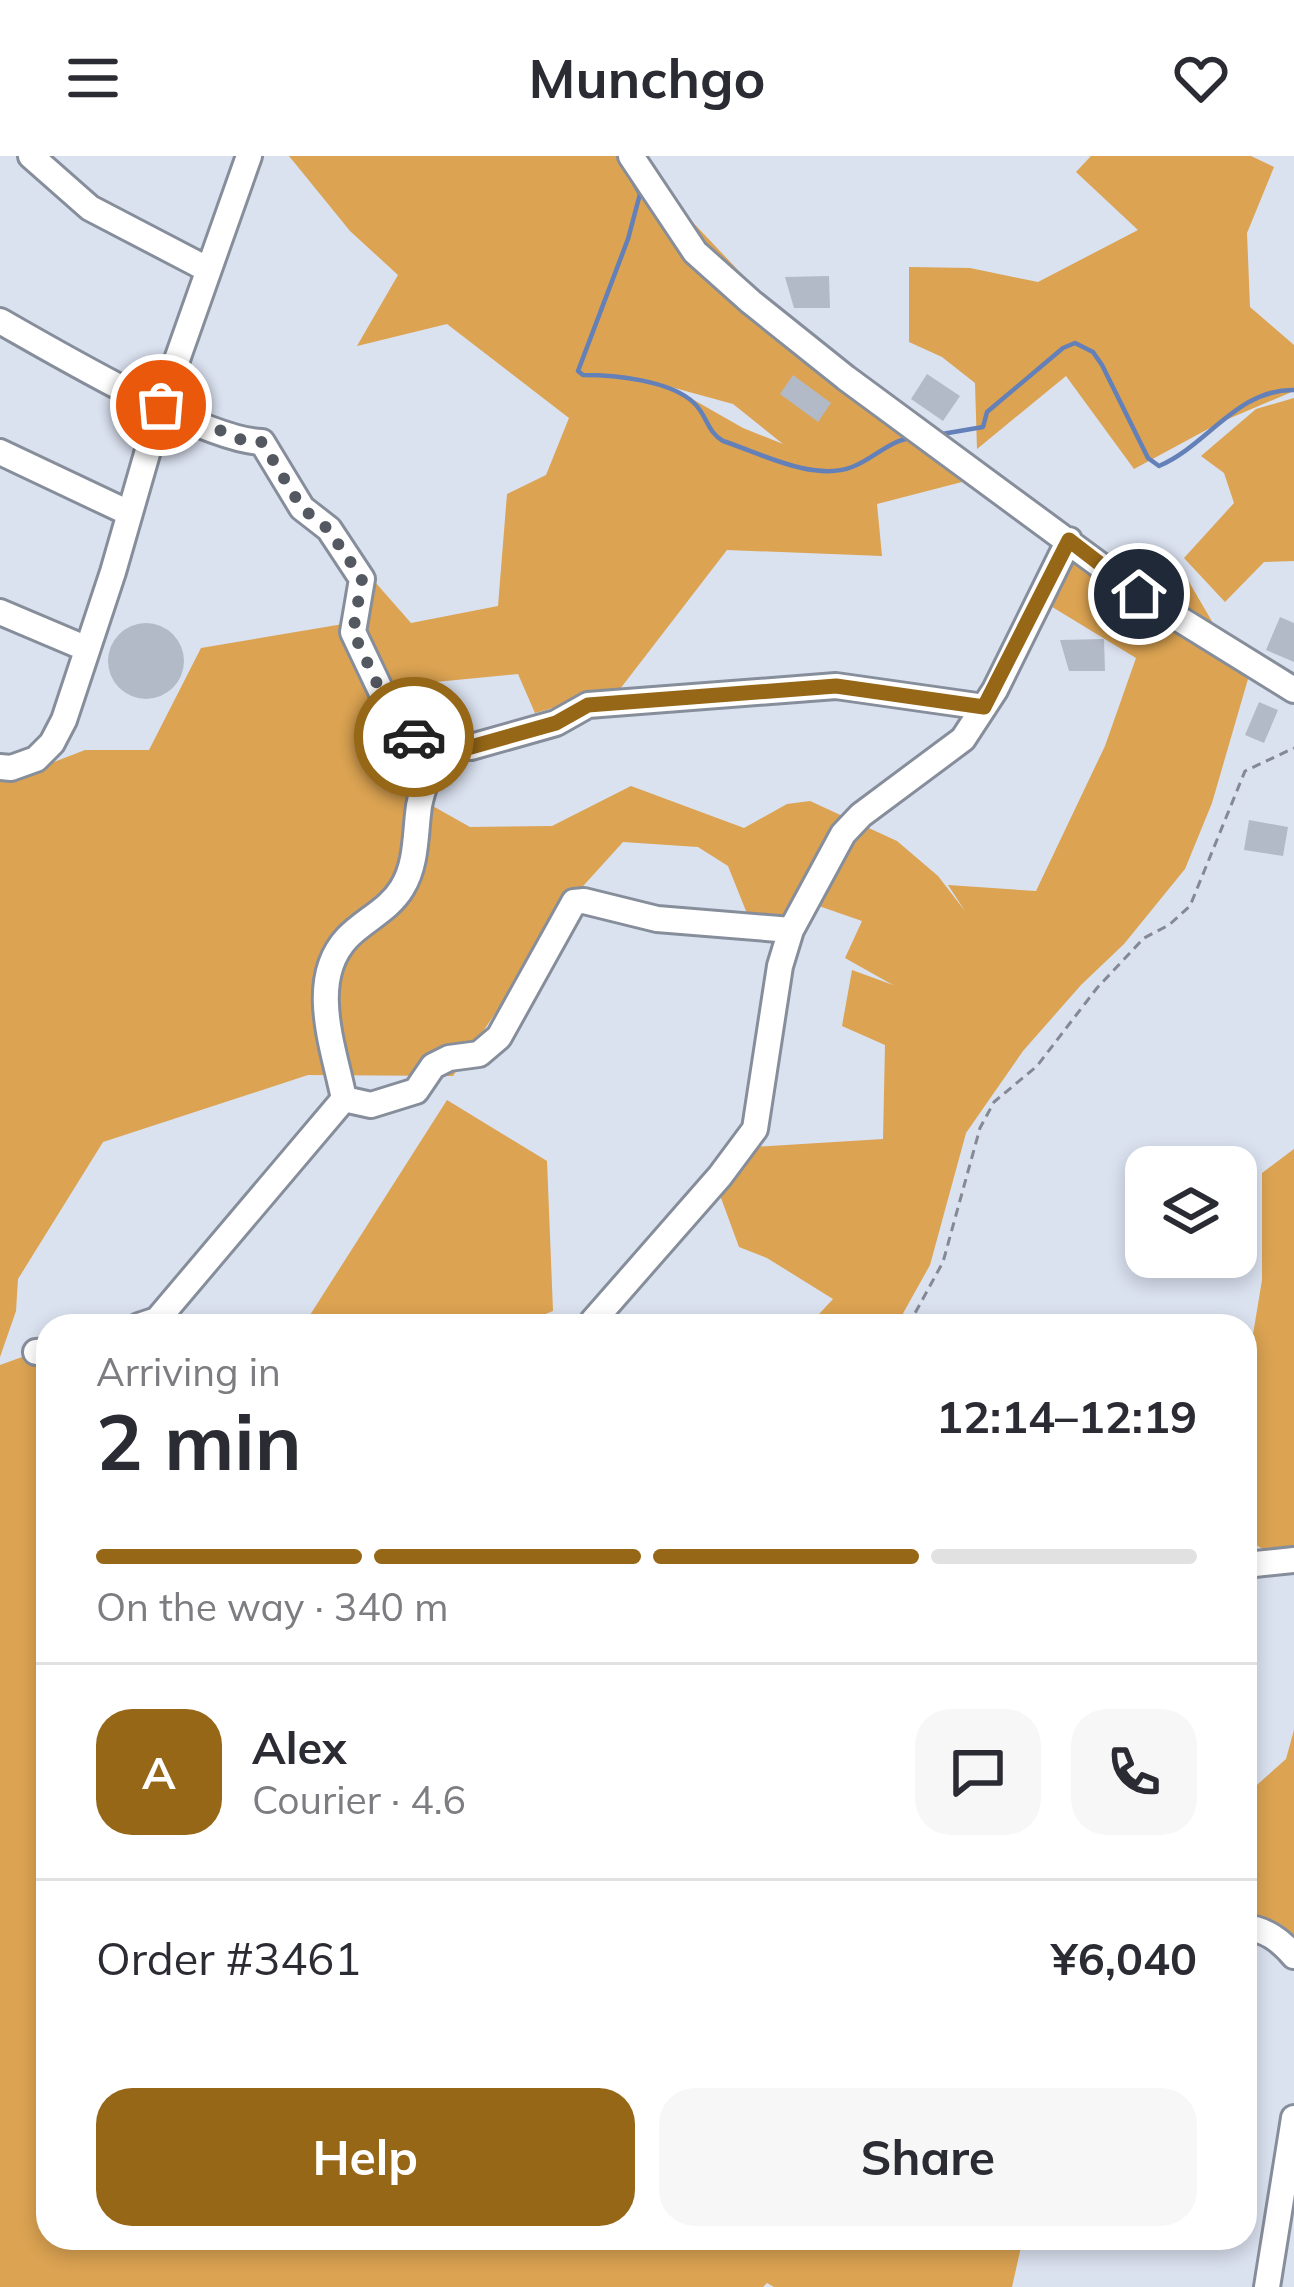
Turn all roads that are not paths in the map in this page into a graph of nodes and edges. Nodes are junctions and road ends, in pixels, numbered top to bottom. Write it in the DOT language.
graph roads {
  1 [pos="32,156"];
  2 [pos="249,156"];
  3 [pos="631,156"];
  4 [pos="207,269"];
  5 [pos="0,321"];
  6 [pos="161,405"];
  7 [pos="0,452"];
  8 [pos="129,512"];
  9 [pos="1069,540"];
  10 [pos="0,612"];
  11 [pos="85,648"];
  12 [pos="1294,690"];
  13 [pos="984,707"];
  14 [pos="439,744"];
  15 [pos="0,767"];
  16 [pos="791,930"];
  17 [pos="344,1099"];
  18 [pos="162,1314"];
  19 [pos="599,1314"];
  20 [pos="1294,1560"];
  21 [pos="1257,1564"];
  22 [pos="1257,1930"];
  23 [pos="1294,1956"];
  24 [pos="1294,2118"];
  25 [pos="1267,2287"];
  1 -- 4 [label="street"];
  2 -- 4 [label="street"];
  3 -- 9 [label="street"];
  4 -- 6 [label="street"];
  5 -- 6 [label="street"];
  6 -- 8 [label="street"];
  6 -- 14 [label="street"];
  7 -- 8 [label="street"];
  8 -- 11 [label="street"];
  9 -- 12 [label="street"];
  9 -- 13 [label="street"];
  10 -- 11 [label="street"];
  11 -- 15 [label="street"];
  13 -- 14 [label="street"];
  13 -- 16 [label="street"];
  14 -- 17 [label="street"];
  16 -- 17 [label="street"];
  16 -- 19 [label="street"];
  17 -- 18 [label="street"];
  20 -- 21 [label="street"];
  22 -- 23 [label="street"];
  24 -- 25 [label="street"];
}
